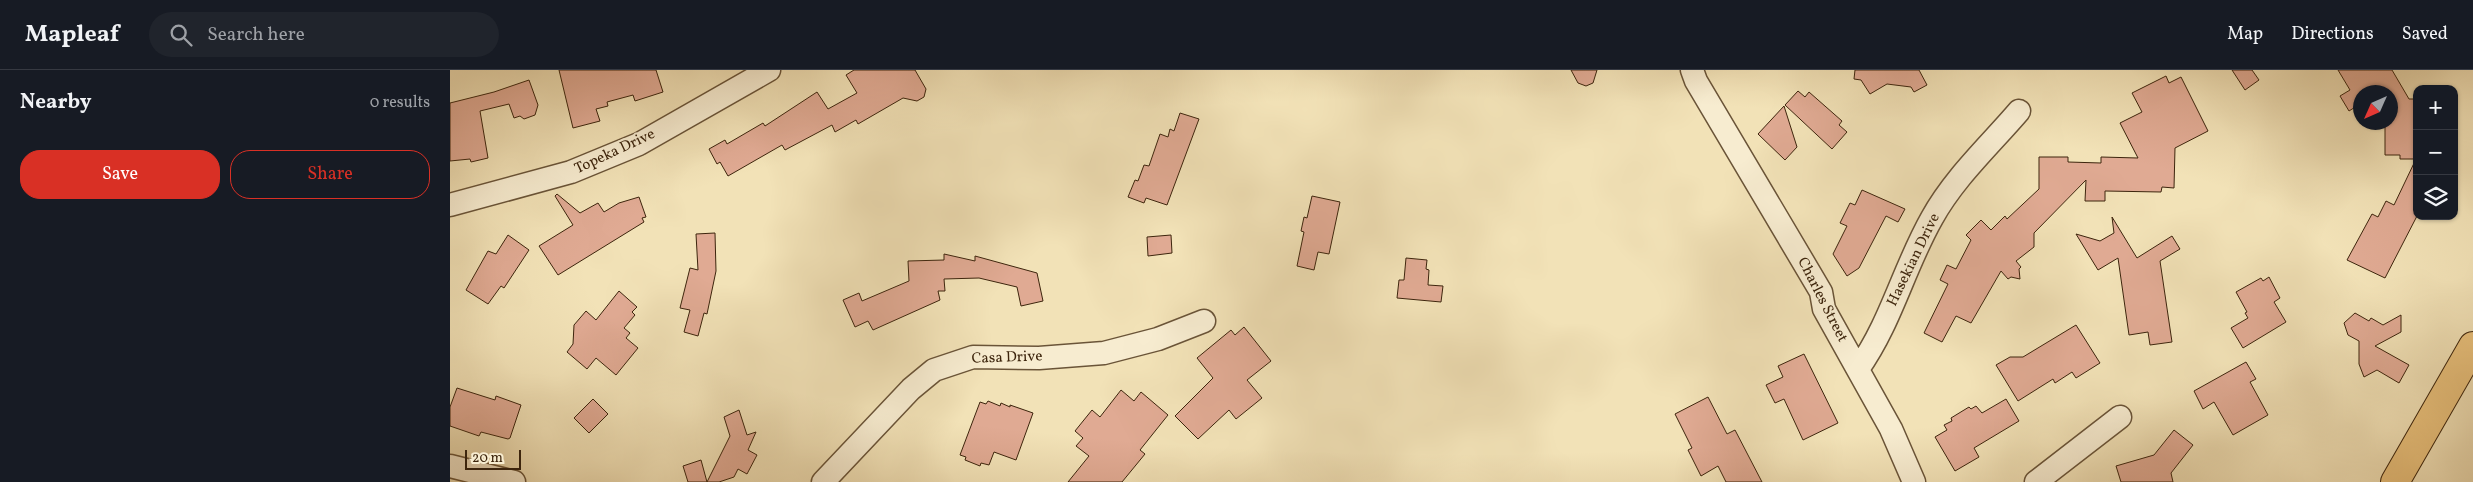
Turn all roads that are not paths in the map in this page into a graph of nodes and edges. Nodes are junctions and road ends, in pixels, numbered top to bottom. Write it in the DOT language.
graph roads {
  1 [pos="769,70"];
  2 [pos="1692,70"];
  3 [pos="2019,111"];
  4 [pos="450,205"];
  5 [pos="1204,321"];
  6 [pos="2473,346"];
  7 [pos="1858,369"];
  8 [pos="2120,418"];
  9 [pos="450,466"];
  10 [pos="514,482"];
  11 [pos="823,482"];
  12 [pos="1914,482"];
  13 [pos="2036,482"];
  14 [pos="2395,482"];
  1 -- 4 [label="street, Topeka Drive"];
  2 -- 7 [label="street, Charles Street"];
  3 -- 7 [label="street, Hasekian Drive"];
  5 -- 11 [label="street, Casa Drive"];
  6 -- 14 [label="main road"];
  7 -- 12 [label="street, Charles Street"];
  8 -- 13 [label="street"];
  9 -- 10 [label="street"];
}
